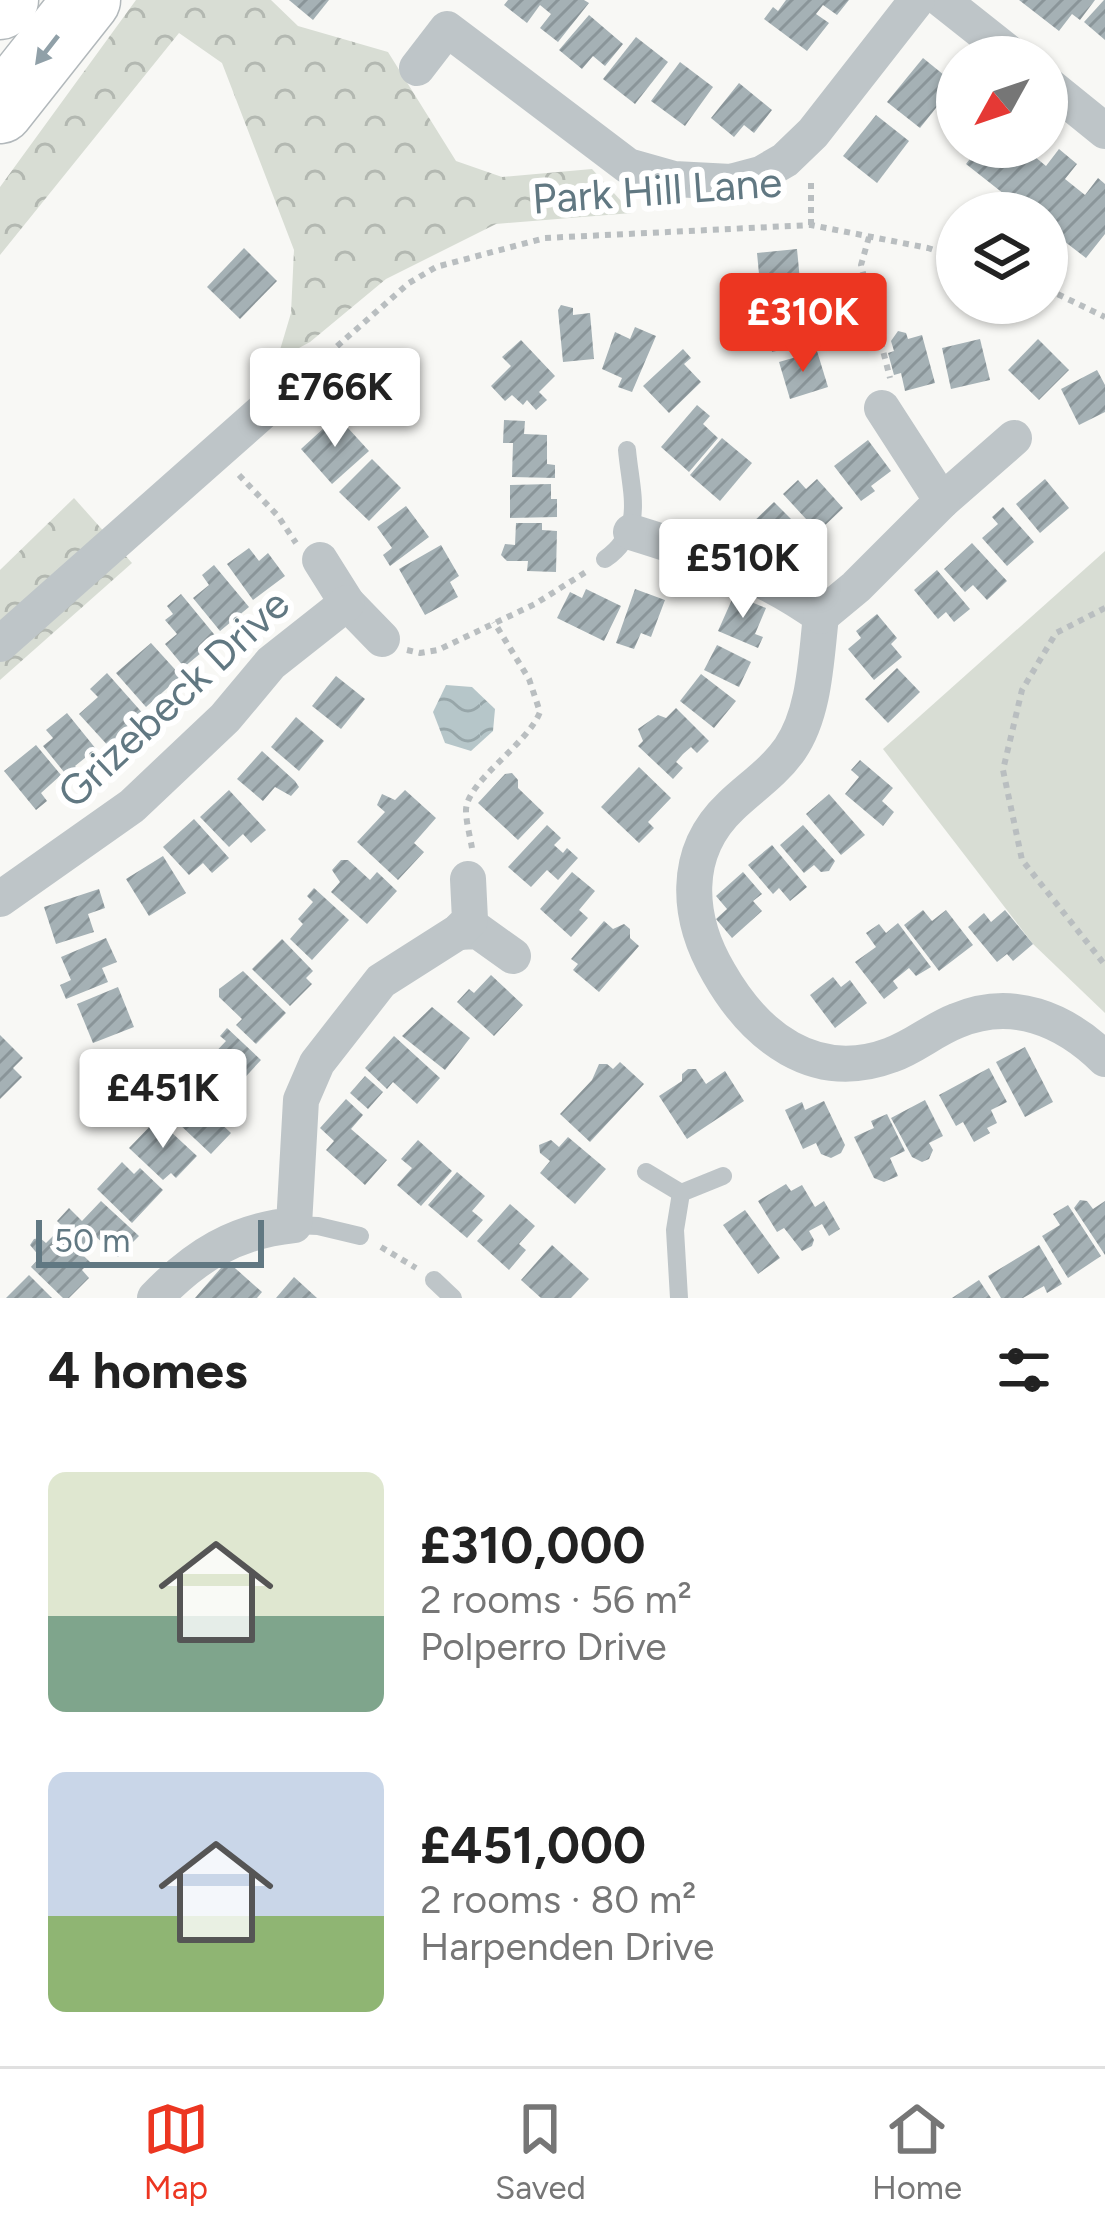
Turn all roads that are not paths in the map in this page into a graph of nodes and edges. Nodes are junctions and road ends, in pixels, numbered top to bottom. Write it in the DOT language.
graph roads {
  1 [pos="87,0"];
  2 [pos="917,0"];
  3 [pos="942,0"];
  4 [pos="987,36"];
  5 [pos="417,68"];
  6 [pos="1068,101"];
  7 [pos="2,110"];
  8 [pos="1105,130"];
  9 [pos="288,389"];
  10 [pos="882,408"];
  11 [pos="1014,438"];
  12 [pos="627,450"];
  13 [pos="942,501"];
  14 [pos="632,532"];
  15 [pos="605,559"];
  16 [pos="320,560"];
  17 [pos="347,604"];
  18 [pos="820,616"];
  19 [pos="382,639"];
  20 [pos="0,644"];
  21 [pos="468,879"];
  22 [pos="0,899"];
  23 [pos="458,932"];
  24 [pos="513,956"];
  25 [pos="1105,1059"];
  26 [pos="646,1172"];
  27 [pos="723,1175"];
  28 [pos="681,1193"];
  29 [pos="294,1225"];
  30 [pos="361,1237"];
  31 [pos="434,1280"];
  32 [pos="155,1298"];
  33 [pos="453,1298"];
  34 [pos="679,1298"];
  1 -- 7 [label="highway, one-way"];
  2 -- 5 [label="street"];
  3 -- 4 [label="street"];
  6 -- 8 [label="street"];
  9 -- 20 [label="street"];
  10 -- 13 [label="street"];
  11 -- 13 [label="street"];
  12 -- 14 [label="lane"];
  13 -- 18 [label="street"];
  14 -- 15 [label="lane"];
  14 -- 18 [label="street"];
  16 -- 17 [label="street, Grizebeck Drive"];
  17 -- 19 [label="street, Grizebeck Drive"];
  17 -- 22 [label="street, Grizebeck Drive"];
  18 -- 25 [label="street"];
  21 -- 23 [label="street"];
  23 -- 24 [label="street"];
  23 -- 29 [label="street"];
  26 -- 28 [label="lane"];
  27 -- 28 [label="lane"];
  28 -- 34 [label="lane"];
  29 -- 30 [label="lane"];
  29 -- 32 [label="street"];
  31 -- 33 [label="lane"];
}
